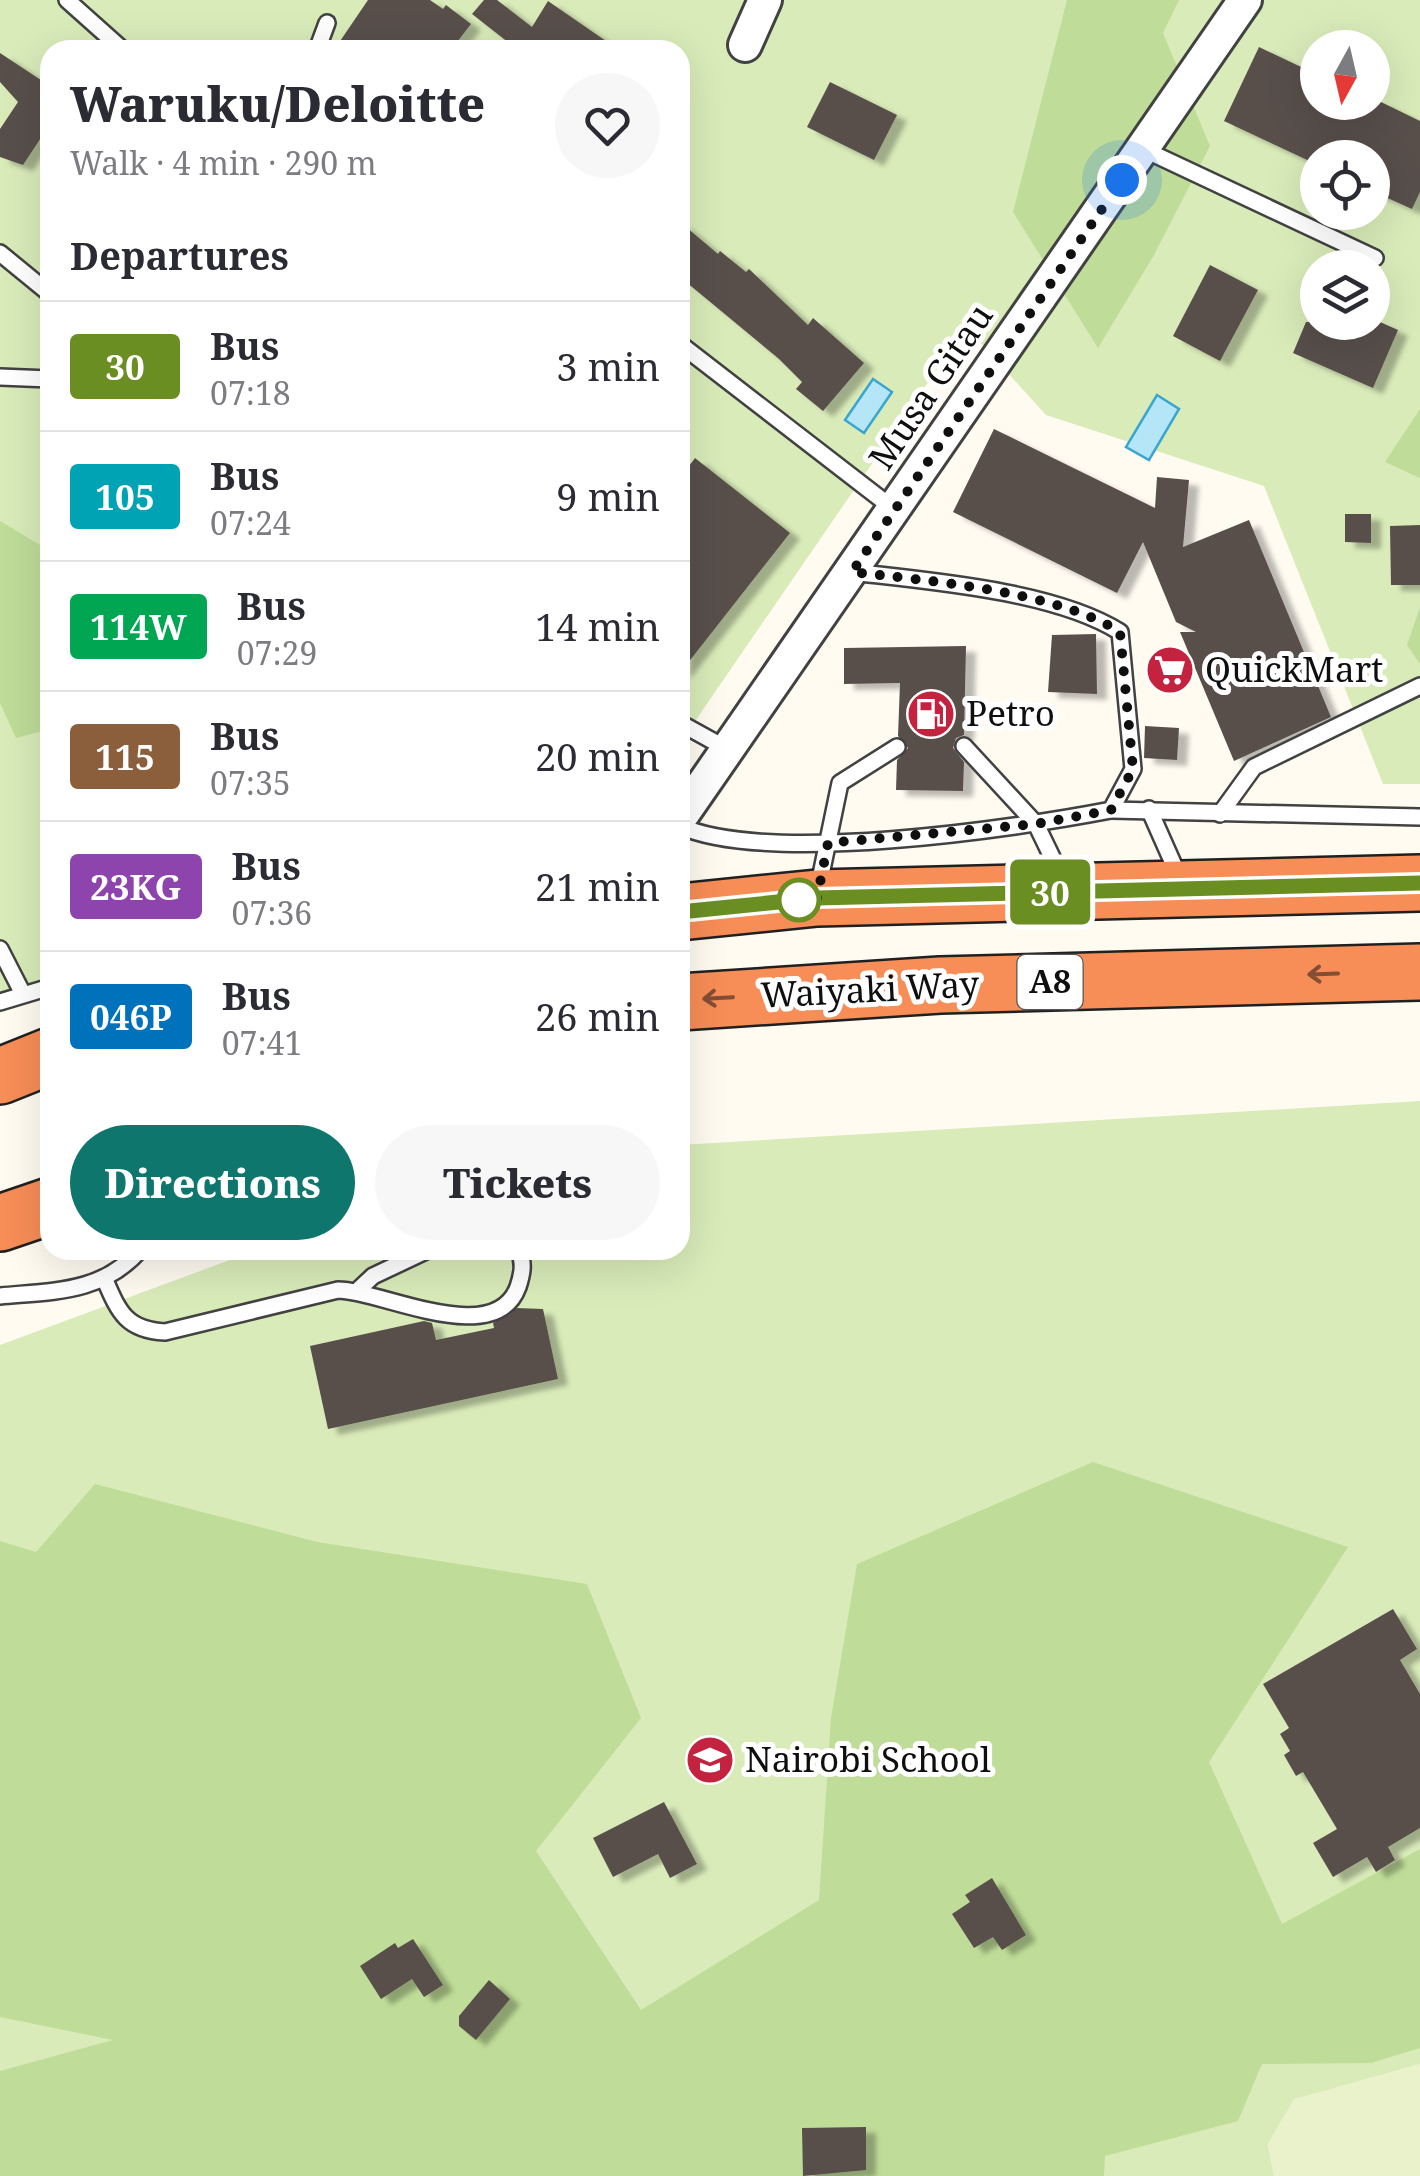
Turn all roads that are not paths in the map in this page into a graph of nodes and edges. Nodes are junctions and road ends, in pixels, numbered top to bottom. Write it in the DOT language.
graph roads {
  1 [pos="67,0"];
  2 [pos="765,0"];
  3 [pos="1245,0"];
  4 [pos="327,23"];
  5 [pos="112,40"];
  6 [pos="321,40"];
  7 [pos="746,45"];
  8 [pos="1143,149"];
  9 [pos="1359,250"];
  10 [pos="0,253"];
  11 [pos="40,286"];
  12 [pos="690,352"];
  13 [pos="0,377"];
  14 [pos="40,379"];
  15 [pos="895,510"];
  16 [pos="852,572"];
  17 [pos="1420,686"];
  18 [pos="690,728"];
  19 [pos="964,746"];
  20 [pos="898,748"];
  21 [pos="730,750"];
  22 [pos="690,804"];
  23 [pos="1111,810"];
  24 [pos="1149,810"];
  25 [pos="1220,814"];
  26 [pos="1420,816"];
  27 [pos="1036,824"];
  28 [pos="690,830"];
  29 [pos="828,843"];
  30 [pos="1420,883"];
  31 [pos="1185,890"];
  32 [pos="1069,892"];
  33 [pos="817,898"];
  34 [pos="690,911"];
  35 [pos="0,949"];
  36 [pos="1420,972"];
  37 [pos="40,990"];
  38 [pos="24,994"];
  39 [pos="690,1001"];
  40 [pos="0,1002"];
  41 [pos="40,1060"];
  42 [pos="0,1076"];
  43 [pos="40,1209"];
  44 [pos="0,1223"];
  45 [pos="129,1260"];
  46 [pos="407,1260"];
  47 [pos="523,1260"];
  48 [pos="106,1280"];
  49 [pos="358,1290"];
  50 [pos="0,1296"];
  1 -- 5 [label="lane"];
  2 -- 7 [label="street"];
  3 -- 8 [label="street, Musa Gitau"];
  4 -- 6 [label="lane"];
  8 -- 9 [label="lane"];
  8 -- 15 [label="street, Musa Gitau"];
  10 -- 11 [label="lane"];
  12 -- 15 [label="lane"];
  13 -- 14 [label="lane"];
  15 -- 16 [label="street, Musa Gitau"];
  16 -- 21 [label="street, Musa Gitau"];
  16 -- 23 [label="lane"];
  17 -- 25 [label="lane"];
  18 -- 21 [label="lane"];
  19 -- 27 [label="lane"];
  20 -- 29 [label="lane"];
  21 -- 22 [label="street, Musa Gitau"];
  23 -- 24 [label="lane"];
  23 -- 27 [label="lane"];
  24 -- 25 [label="lane"];
  24 -- 31 [label="lane"];
  25 -- 26 [label="lane"];
  27 -- 29 [label="lane"];
  27 -- 32 [label="lane"];
  28 -- 29 [label="lane"];
  29 -- 33 [label="lane"];
  30 -- 31 [label="highway"];
  31 -- 32 [label="highway"];
  32 -- 33 [label="highway"];
  33 -- 34 [label="highway"];
  35 -- 38 [label="lane"];
  36 -- 39 [label="highway, Waiyaki Way / A8, one-way"];
  37 -- 38 [label="lane"];
  38 -- 40 [label="lane"];
  41 -- 42 [label="highway"];
  43 -- 44 [label="highway"];
  45 -- 48 [label="lane"];
  46 -- 49 [label="lane"];
  47 -- 49 [label="lane"];
  48 -- 49 [label="lane"];
  48 -- 50 [label="lane"];
}
